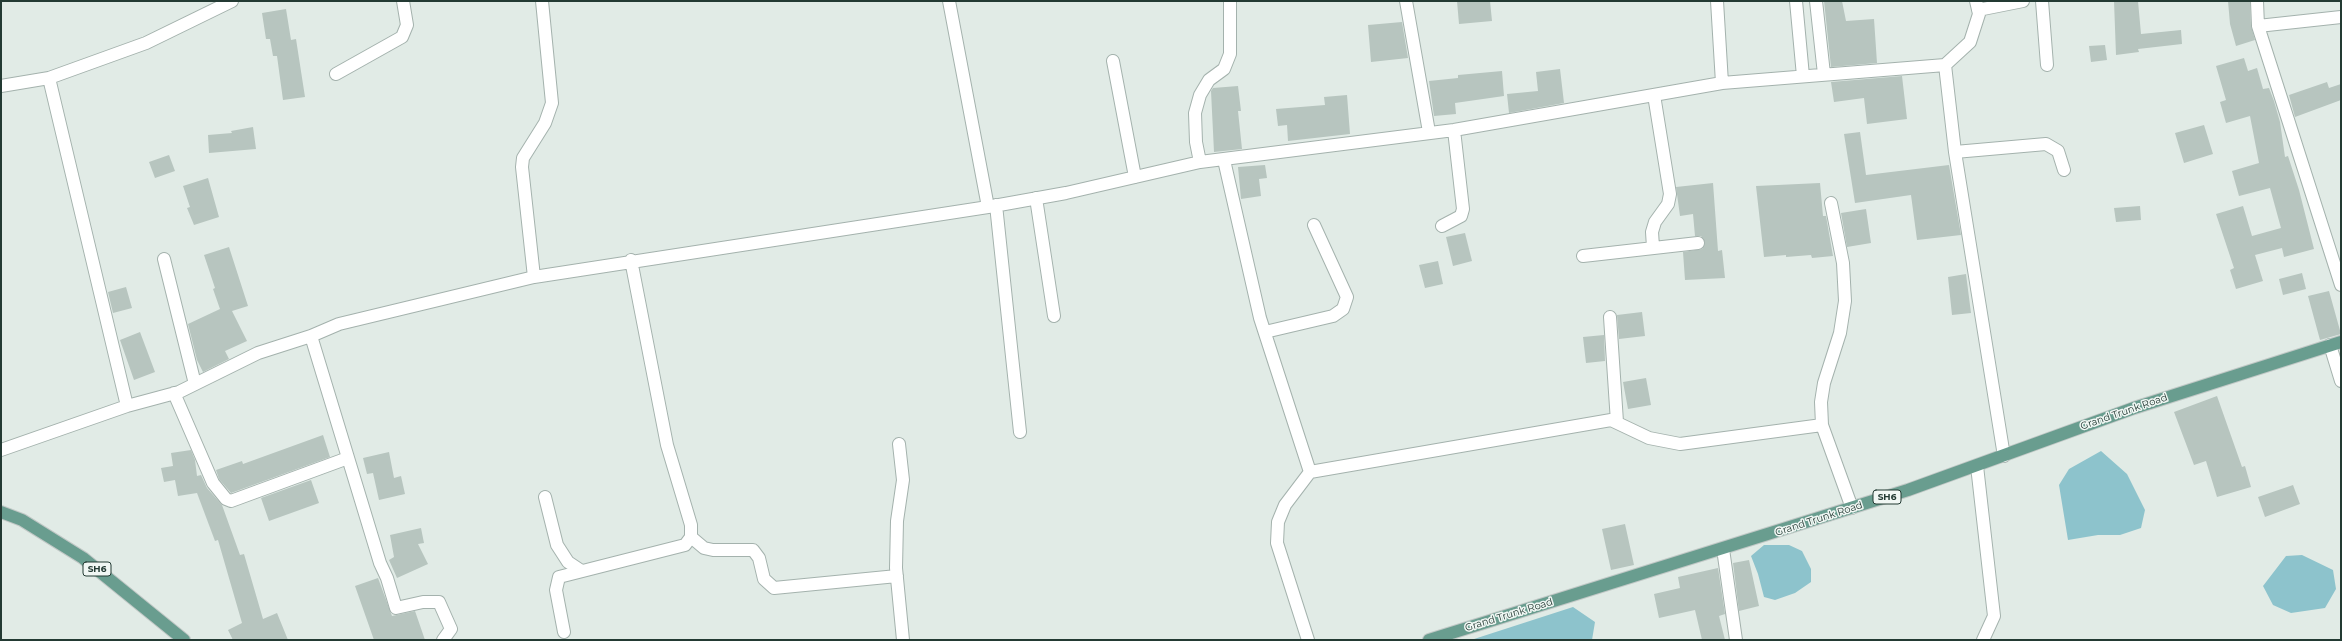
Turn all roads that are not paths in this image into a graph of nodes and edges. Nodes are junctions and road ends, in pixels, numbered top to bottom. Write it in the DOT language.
graph roads {
  1 [pos="232,1"];
  2 [pos="403,1"];
  3 [pos="542,1"];
  4 [pos="949,1"];
  5 [pos="1230,1"];
  6 [pos="1406,1"];
  7 [pos="1717,1"];
  8 [pos="1796,1"];
  9 [pos="1816,1"];
  10 [pos="2023,1"];
  11 [pos="2042,1"];
  12 [pos="2257,1"];
  13 [pos="1977,6"];
  14 [pos="2341,17"];
  15 [pos="2258,26"];
  16 [pos="1113,61"];
  17 [pos="1945,65"];
  18 [pos="2047,65"];
  19 [pos="336,74"];
  20 [pos="1824,74"];
  21 [pos="1803,76"];
  22 [pos="49,78"];
  23 [pos="1722,83"];
  24 [pos="1,86"];
  25 [pos="1654,95"];
  26 [pos="1454,130"];
  27 [pos="1429,132"];
  28 [pos="1955,152"];
  29 [pos="1224,160"];
  30 [pos="1200,162"];
  31 [pos="2064,170"];
  32 [pos="1135,177"];
  33 [pos="1036,198"];
  34 [pos="1831,203"];
  35 [pos="992,206"];
  36 [pos="1314,225"];
  37 [pos="1442,226"];
  38 [pos="1698,243"];
  39 [pos="1652,247"];
  40 [pos="1583,256"];
  41 [pos="164,259"];
  42 [pos="631,260"];
  43 [pos="534,276"];
  44 [pos="2341,285"];
  45 [pos="1054,316"];
  46 [pos="1610,317"];
  47 [pos="1265,332"];
  48 [pos="311,336"];
  49 [pos="2335,343"];
  50 [pos="2341,381"];
  51 [pos="195,384"];
  52 [pos="174,393"];
  53 [pos="127,406"];
  54 [pos="1616,422"];
  55 [pos="1822,425"];
  56 [pos="1020,432"];
  57 [pos="899,444"];
  58 [pos="1,450"];
  59 [pos="2004,456"];
  60 [pos="348,458"];
  61 [pos="1976,466"];
  62 [pos="1310,472"];
  63 [pos="544,497"];
  64 [pos="1852,508"];
  65 [pos="1,512"];
  66 [pos="691,537"];
  67 [pos="1723,549"];
  68 [pos="580,570"];
  69 [pos="896,576"];
  70 [pos="564,632"];
  71 [pos="1987,638"];
  72 [pos="184,640"];
  73 [pos="443,640"];
  74 [pos="903,640"];
  75 [pos="1308,640"];
  76 [pos="1429,640"];
  77 [pos="1736,640"];
  1 -- 22 [label="street"];
  2 -- 19 [label="street"];
  3 -- 43 [label="street"];
  4 -- 35 [label="street"];
  5 -- 30 [label="street"];
  6 -- 27 [label="street"];
  7 -- 23 [label="street"];
  8 -- 21 [label="street"];
  9 -- 20 [label="street"];
  10 -- 13 [label="street"];
  11 -- 18 [label="street"];
  12 -- 15 [label="street"];
  13 -- 17 [label="street"];
  14 -- 15 [label="street"];
  15 -- 44 [label="street"];
  16 -- 32 [label="street"];
  17 -- 20 [label="street"];
  17 -- 28 [label="street"];
  20 -- 21 [label="street"];
  21 -- 23 [label="street"];
  22 -- 24 [label="street"];
  22 -- 53 [label="street"];
  23 -- 25 [label="street"];
  25 -- 26 [label="street"];
  25 -- 39 [label="street"];
  26 -- 27 [label="street"];
  26 -- 37 [label="street"];
  27 -- 29 [label="street"];
  28 -- 31 [label="street"];
  28 -- 59 [label="street"];
  29 -- 30 [label="street"];
  29 -- 47 [label="street"];
  30 -- 32 [label="street"];
  32 -- 33 [label="street"];
  33 -- 35 [label="street"];
  33 -- 45 [label="street"];
  34 -- 55 [label="street"];
  35 -- 42 [label="street"];
  35 -- 56 [label="street"];
  36 -- 47 [label="street"];
  38 -- 39 [label="street"];
  39 -- 40 [label="street"];
  41 -- 51 [label="street"];
  42 -- 43 [label="street"];
  42 -- 66 [label="street"];
  43 -- 48 [label="street"];
  46 -- 54 [label="street"];
  47 -- 62 [label="street"];
  48 -- 51 [label="street"];
  48 -- 60 [label="street"];
  49 -- 50 [label="street"];
  49 -- 59 [label="main road, Grand Trunk Road / SH6"];
  51 -- 52 [label="street"];
  52 -- 53 [label="street"];
  52 -- 60 [label="street"];
  53 -- 58 [label="street"];
  54 -- 55 [label="street"];
  54 -- 62 [label="street"];
  55 -- 64 [label="street"];
  57 -- 69 [label="street"];
  59 -- 61 [label="main road, Grand Trunk Road / SH6"];
  60 -- 73 [label="street"];
  61 -- 64 [label="main road, Grand Trunk Road / SH6"];
  61 -- 71 [label="street"];
  62 -- 75 [label="street"];
  63 -- 68 [label="street"];
  64 -- 67 [label="main road, Grand Trunk Road / SH6"];
  65 -- 72 [label="main road, SH6"];
  66 -- 68 [label="street"];
  66 -- 69 [label="street"];
  67 -- 76 [label="main road, Grand Trunk Road / SH6"];
  67 -- 77 [label="street"];
  68 -- 70 [label="street"];
  69 -- 74 [label="street"];
}
